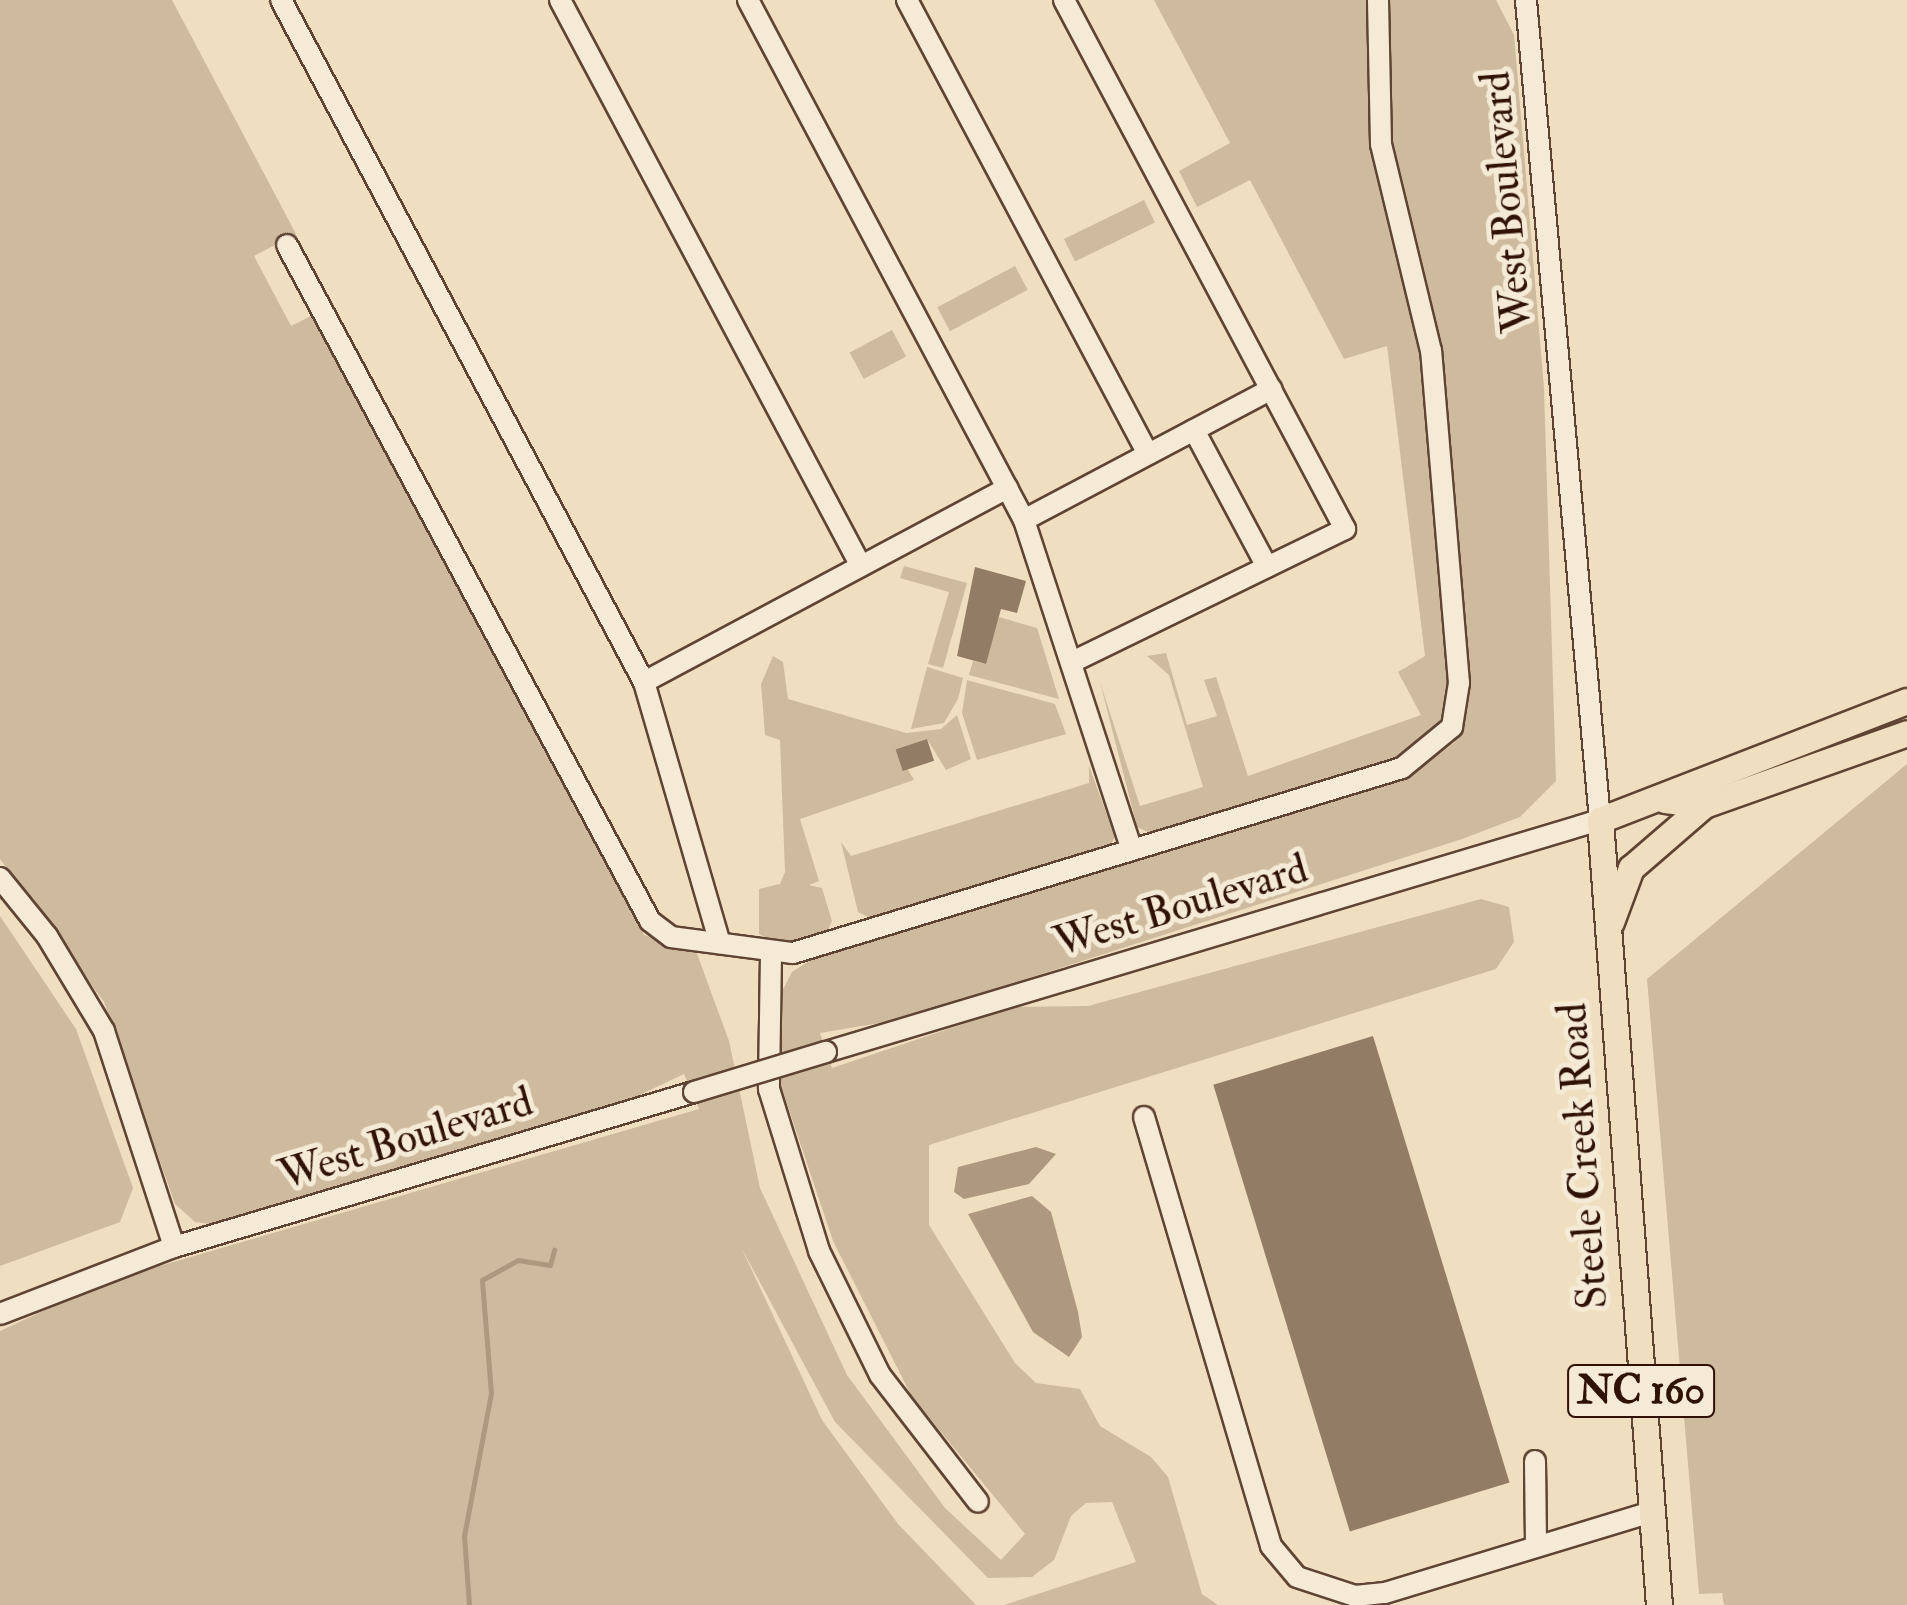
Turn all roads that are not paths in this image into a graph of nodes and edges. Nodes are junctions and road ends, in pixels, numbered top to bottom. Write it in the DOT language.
graph roads {
  1 [pos="281,0"];
  2 [pos="560,0"];
  3 [pos="748,0"];
  4 [pos="906,0"];
  5 [pos="1064,0"];
  6 [pos="1378,0"];
  7 [pos="1526,0"];
  8 [pos="287,245"];
  9 [pos="1271,389"];
  10 [pos="1194,430"];
  11 [pos="1148,454"];
  12 [pos="1007,488"];
  13 [pos="1024,520"];
  14 [pos="862,566"];
  15 [pos="1267,567"];
  16 [pos="1074,660"];
  17 [pos="644,682"];
  18 [pos="1907,700"];
  19 [pos="1907,733"];
  20 [pos="1665,800"];
  21 [pos="1704,806"];
  22 [pos="1600,820"];
  23 [pos="1132,850"];
  24 [pos="0,878"];
  25 [pos="1607,932"];
  26 [pos="720,943"];
  27 [pos="771,955"];
  28 [pos="1144,1117"];
  29 [pos="174,1247"];
  30 [pos="0,1314"];
  31 [pos="1534,1460"];
  32 [pos="978,1502"];
  33 [pos="1651,1512"];
  34 [pos="1536,1544"];
  35 [pos="1659,1605"];
  1 -- 17 [label="street"];
  2 -- 14 [label="street"];
  3 -- 12 [label="street"];
  4 -- 11 [label="street"];
  5 -- 9 [label="street"];
  6 -- 23 [label="street"];
  7 -- 22 [label="street, West Boulevard"];
  8 -- 26 [label="street"];
  9 -- 10 [label="street"];
  9 -- 15 [label="street"];
  10 -- 11 [label="street"];
  10 -- 15 [label="street"];
  11 -- 13 [label="street"];
  12 -- 13 [label="street"];
  12 -- 14 [label="street"];
  13 -- 16 [label="street"];
  14 -- 17 [label="street"];
  15 -- 16 [label="street"];
  16 -- 23 [label="street"];
  17 -- 26 [label="street"];
  18 -- 20 [label="main road"];
  19 -- 21 [label="main road"];
  20 -- 21 [label="main road"];
  20 -- 22 [label="main road"];
  21 -- 25 [label="main road"];
  22 -- 25 [label="main road, Steele Creek Road / NC 160"];
  22 -- 29 [label="street, West Boulevard, bridge"];
  23 -- 27 [label="street"];
  24 -- 29 [label="street"];
  25 -- 33 [label="main road, Steele Creek Road / NC 160"];
  26 -- 27 [label="street"];
  27 -- 32 [label="street"];
  28 -- 34 [label="street"];
  29 -- 30 [label="street, West Boulevard"];
  31 -- 34 [label="street"];
  33 -- 34 [label="street"];
  33 -- 35 [label="main road, Steele Creek Road / NC 160"];
}
